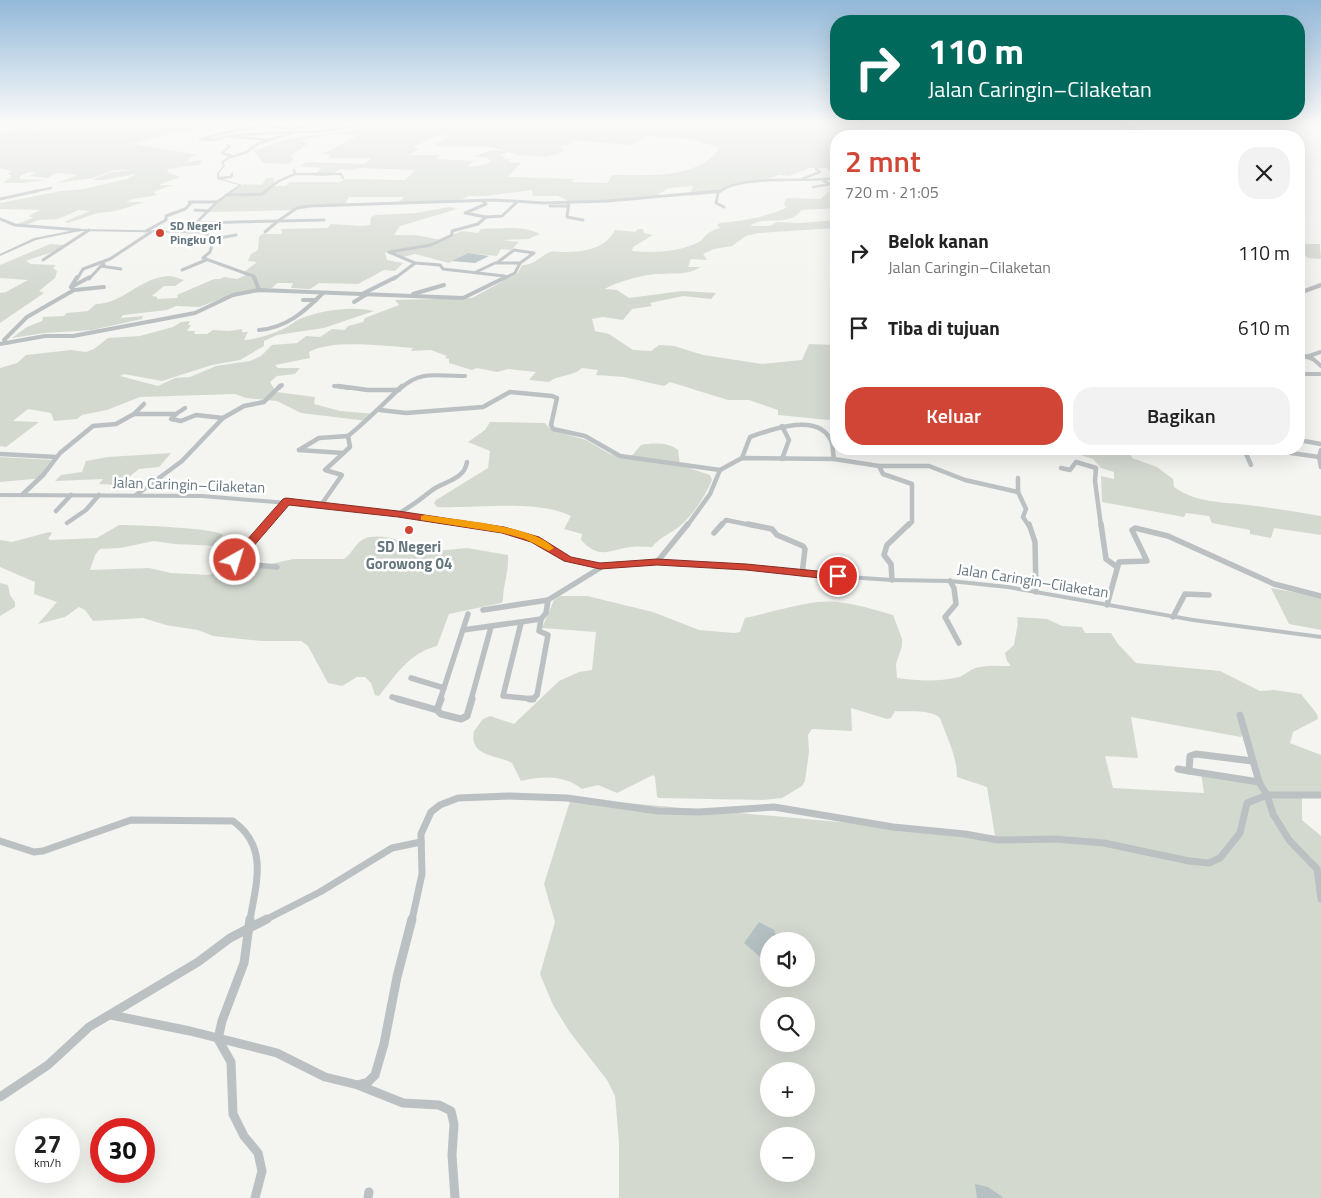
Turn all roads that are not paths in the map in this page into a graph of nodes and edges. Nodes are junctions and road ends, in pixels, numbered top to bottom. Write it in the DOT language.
graph roads {
  1 [pos="220,179"];
  2 [pos="286,179"];
  3 [pos="830,179"];
  4 [pos="800,180"];
  5 [pos="823,181"];
  6 [pos="830,184"];
  7 [pos="830,184"];
  8 [pos="813,187"];
  9 [pos="51,188"];
  10 [pos="718,193"];
  11 [pos="226,195"];
  12 [pos="0,199"];
  13 [pos="483,201"];
  14 [pos="186,202"];
  15 [pos="192,202"];
  16 [pos="217,202"];
  17 [pos="517,202"];
  18 [pos="569,202"];
  19 [pos="544,203"];
  20 [pos="568,206"];
  21 [pos="724,207"];
  22 [pos="195,210"];
  23 [pos="209,211"];
  24 [pos="486,217"];
  25 [pos="0,219"];
  26 [pos="324,220"];
  27 [pos="583,220"];
  28 [pos="278,221"];
  29 [pos="197,223"];
  30 [pos="80,230"];
  31 [pos="89,230"];
  32 [pos="145,232"];
  33 [pos="151,232"];
  34 [pos="186,232"];
  35 [pos="265,232"];
  36 [pos="236,235"];
  37 [pos="214,239"];
  38 [pos="0,255"];
  39 [pos="110,259"];
  40 [pos="43,260"];
  41 [pos="206,260"];
  42 [pos="498,262"];
  43 [pos="415,263"];
  44 [pos="520,264"];
  45 [pos="90,266"];
  46 [pos="101,266"];
  47 [pos="121,269"];
  48 [pos="182,270"];
  49 [pos="476,272"];
  50 [pos="504,276"];
  51 [pos="444,285"];
  52 [pos="1321,285"];
  53 [pos="104,287"];
  54 [pos="72,289"];
  55 [pos="259,290"];
  56 [pos="1305,291"];
  57 [pos="323,293"];
  58 [pos="365,294"];
  59 [pos="383,295"];
  60 [pos="303,300"];
  61 [pos="316,300"];
  62 [pos="354,302"];
  63 [pos="260,330"];
  64 [pos="5,342"];
  65 [pos="0,344"];
  66 [pos="1321,352"];
  67 [pos="1306,357"];
  68 [pos="1321,366"];
  69 [pos="1306,374"];
  70 [pos="1321,374"];
  71 [pos="465,376"];
  72 [pos="282,385"];
  73 [pos="334,386"];
  74 [pos="399,390"];
  75 [pos="144,404"];
  76 [pos="185,408"];
  77 [pos="380,410"];
  78 [pos="134,414"];
  79 [pos="176,414"];
  80 [pos="223,418"];
  81 [pos="782,426"];
  82 [pos="348,436"];
  83 [pos="1305,441"];
  84 [pos="830,442"];
  85 [pos="1321,444"];
  86 [pos="1321,450"];
  87 [pos="343,453"];
  88 [pos="0,454"];
  89 [pos="834,455"];
  90 [pos="1247,455"];
  91 [pos="1305,455"];
  92 [pos="56,457"];
  93 [pos="1319,457"];
  94 [pos="742,458"];
  95 [pos="834,459"];
  96 [pos="782,460"];
  97 [pos="467,462"];
  98 [pos="1251,465"];
  99 [pos="879,466"];
  100 [pos="1321,467"];
  101 [pos="1061,468"];
  102 [pos="720,470"];
  103 [pos="1018,478"];
  104 [pos="1018,492"];
  105 [pos="0,495"];
  106 [pos="22,495"];
  107 [pos="71,495"];
  108 [pos="99,495"];
  109 [pos="136,495"];
  110 [pos="286,501"];
  111 [pos="321,505"];
  112 [pos="56,511"];
  113 [pos="398,514"];
  114 [pos="67,523"];
  115 [pos="714,532"];
  116 [pos="657,562"];
  117 [pos="277,567"];
  118 [pos="1117,567"];
  119 [pos="600,568"];
  120 [pos="802,574"];
  121 [pos="892,580"];
  122 [pos="950,581"];
  123 [pos="1036,592"];
  124 [pos="1209,595"];
  125 [pos="1321,596"];
  126 [pos="548,600"];
  127 [pos="1107,605"];
  128 [pos="483,610"];
  129 [pos="468,614"];
  130 [pos="1173,617"];
  131 [pos="541,619"];
  132 [pos="521,623"];
  133 [pos="491,627"];
  134 [pos="463,630"];
  135 [pos="1321,637"];
  136 [pos="959,643"];
  137 [pos="410,678"];
  138 [pos="444,688"];
  139 [pos="392,697"];
  140 [pos="437,710"];
  141 [pos="1240,715"];
  142 [pos="1252,761"];
  143 [pos="1178,769"];
  144 [pos="1189,771"];
  145 [pos="1259,782"];
  146 [pos="1267,795"];
  147 [pos="1321,795"];
  148 [pos="0,841"];
  149 [pos="420,842"];
  150 [pos="1321,900"];
  151 [pos="249,927"];
  152 [pos="111,1015"];
  153 [pos="218,1039"];
  154 [pos="358,1085"];
  155 [pos="0,1097"];
  156 [pos="255,1198"];
  157 [pos="455,1198"];
  1 -- 11 [label="street"];
  2 -- 11 [label="street"];
  3 -- 5 [label="street"];
  4 -- 5 [label="street"];
  4 -- 10 [label="street"];
  5 -- 7 [label="street"];
  6 -- 8 [label="street"];
  9 -- 12 [label="street"];
  10 -- 18 [label="street"];
  10 -- 21 [label="street"];
  11 -- 16 [label="street"];
  13 -- 17 [label="street"];
  13 -- 24 [label="street"];
  13 -- 28 [label="street"];
  14 -- 15 [label="street"];
  15 -- 16 [label="street"];
  15 -- 32 [label="street"];
  16 -- 23 [label="street"];
  17 -- 19 [label="street"];
  17 -- 24 [label="street"];
  18 -- 19 [label="street"];
  18 -- 20 [label="street"];
  19 -- 20 [label="street"];
  20 -- 27 [label="street"];
  22 -- 23 [label="street"];
  23 -- 29 [label="street"];
  24 -- 43 [label="street"];
  25 -- 30 [label="street"];
  26 -- 28 [label="street"];
  28 -- 29 [label="street"];
  28 -- 35 [label="street"];
  29 -- 34 [label="street"];
  30 -- 31 [label="street"];
  30 -- 38 [label="street"];
  31 -- 32 [label="street"];
  31 -- 40 [label="street"];
  32 -- 33 [label="street"];
  33 -- 34 [label="street"];
  33 -- 39 [label="street"];
  34 -- 37 [label="street"];
  36 -- 37 [label="street"];
  37 -- 41 [label="street"];
  39 -- 45 [label="street"];
  39 -- 46 [label="street"];
  41 -- 48 [label="street"];
  41 -- 55 [label="street"];
  42 -- 44 [label="street"];
  42 -- 44 [label="street"];
  42 -- 49 [label="street"];
  43 -- 49 [label="street"];
  43 -- 58 [label="street"];
  44 -- 50 [label="street"];
  45 -- 46 [label="street"];
  45 -- 54 [label="street"];
  46 -- 47 [label="street"];
  46 -- 54 [label="street"];
  49 -- 50 [label="street"];
  50 -- 59 [label="street"];
  51 -- 59 [label="street"];
  52 -- 56 [label="street"];
  53 -- 54 [label="street"];
  54 -- 64 [label="street"];
  55 -- 57 [label="street"];
  55 -- 64 [label="street"];
  57 -- 58 [label="street"];
  57 -- 61 [label="street"];
  58 -- 59 [label="street"];
  58 -- 62 [label="street"];
  60 -- 61 [label="street"];
  61 -- 63 [label="street"];
  64 -- 65 [label="street"];
  66 -- 67 [label="street"];
  67 -- 68 [label="street"];
  69 -- 70 [label="street"];
  71 -- 74 [label="street"];
  72 -- 80 [label="street"];
  73 -- 74 [label="street"];
  74 -- 77 [label="street"];
  75 -- 78 [label="street"];
  76 -- 79 [label="street"];
  77 -- 82 [label="street"];
  77 -- 102 [label="street"];
  78 -- 79 [label="street"];
  78 -- 92 [label="street"];
  79 -- 80 [label="street"];
  80 -- 109 [label="street"];
  81 -- 84 [label="street"];
  81 -- 94 [label="street"];
  81 -- 96 [label="street"];
  82 -- 87 [label="street"];
  82 -- 87 [label="street"];
  83 -- 85 [label="street"];
  86 -- 93 [label="street"];
  87 -- 111 [label="street"];
  88 -- 92 [label="street"];
  89 -- 95 [label="street"];
  90 -- 98 [label="street"];
  91 -- 93 [label="street"];
  92 -- 106 [label="street"];
  93 -- 100 [label="street"];
  94 -- 96 [label="street"];
  94 -- 102 [label="street"];
  95 -- 96 [label="street"];
  95 -- 99 [label="street"];
  97 -- 113 [label="street"];
  99 -- 104 [label="street"];
  99 -- 121 [label="street"];
  101 -- 118 [label="street"];
  102 -- 116 [label="street"];
  103 -- 104 [label="street"];
  104 -- 123 [label="street"];
  105 -- 106 [label="street, Jalan Caringin–Cilaketan"];
  106 -- 107 [label="street, Jalan Caringin–Cilaketan"];
  107 -- 108 [label="street, Jalan Caringin–Cilaketan"];
  107 -- 112 [label="street"];
  108 -- 109 [label="street, Jalan Caringin–Cilaketan"];
  108 -- 114 [label="street"];
  109 -- 110 [label="street, Jalan Caringin–Cilaketan"];
  110 -- 111 [label="street, Jalan Caringin–Cilaketan"];
  110 -- 117 [label="street"];
  111 -- 113 [label="street, Jalan Caringin–Cilaketan"];
  113 -- 116 [label="street, Jalan Caringin–Cilaketan"];
  115 -- 120 [label="street"];
  116 -- 120 [label="street, Jalan Caringin–Cilaketan"];
  118 -- 125 [label="street"];
  118 -- 127 [label="street"];
  119 -- 126 [label="street"];
  120 -- 121 [label="street, Jalan Caringin–Cilaketan"];
  121 -- 122 [label="street, Jalan Caringin–Cilaketan"];
  122 -- 123 [label="street, Jalan Caringin–Cilaketan"];
  122 -- 136 [label="street"];
  123 -- 127 [label="street, Jalan Caringin–Cilaketan"];
  124 -- 130 [label="street"];
  126 -- 128 [label="street"];
  126 -- 131 [label="street"];
  127 -- 130 [label="street, Jalan Caringin–Cilaketan"];
  129 -- 134 [label="street"];
  130 -- 135 [label="street, Jalan Caringin–Cilaketan"];
  131 -- 132 [label="street"];
  131 -- 132 [label="street"];
  132 -- 133 [label="street"];
  133 -- 134 [label="street"];
  133 -- 140 [label="street"];
  134 -- 138 [label="street"];
  137 -- 138 [label="street"];
  138 -- 140 [label="street"];
  139 -- 140 [label="street"];
  141 -- 142 [label="street"];
  142 -- 144 [label="street"];
  142 -- 145 [label="street"];
  143 -- 144 [label="street"];
  144 -- 145 [label="street"];
  145 -- 146 [label="street"];
  146 -- 147 [label="street"];
  146 -- 149 [label="street"];
  146 -- 150 [label="street"];
  148 -- 151 [label="street"];
  149 -- 151 [label="street"];
  149 -- 154 [label="street"];
  151 -- 152 [label="street"];
  151 -- 153 [label="street"];
  152 -- 153 [label="street"];
  152 -- 155 [label="street"];
  153 -- 154 [label="street"];
  153 -- 156 [label="street"];
  154 -- 157 [label="street"];
}
